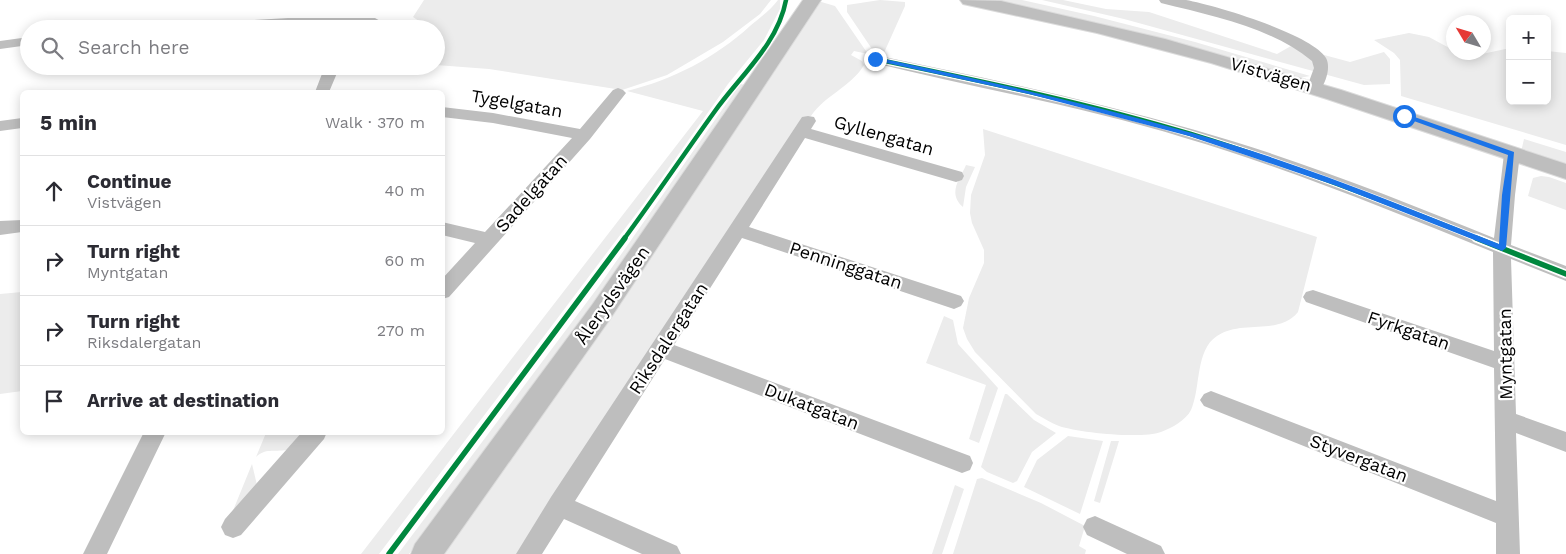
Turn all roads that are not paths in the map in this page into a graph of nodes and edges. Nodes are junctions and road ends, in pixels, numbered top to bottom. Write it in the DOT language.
graph roads {
  1 [pos="798,0"];
  2 [pos="812,0"];
  3 [pos="969,0"];
  4 [pos="1166,0"];
  5 [pos="791,30"];
  6 [pos="20,42"];
  7 [pos="0,45"];
  8 [pos="875,59"];
  9 [pos="329,75"];
  10 [pos="1315,87"];
  11 [pos="323,90"];
  12 [pos="618,94"];
  13 [pos="445,112"];
  14 [pos="20,123"];
  15 [pos="0,126"];
  16 [pos="804,127"];
  17 [pos="584,135"];
  18 [pos="1512,154"];
  19 [pos="1566,172"];
  20 [pos="956,176"];
  21 [pos="20,226"];
  22 [pos="0,228"];
  23 [pos="445,229"];
  24 [pos="738,230"];
  25 [pos="489,240"];
  26 [pos="1502,248"];
  27 [pos="1566,274"];
  28 [pos="445,289"];
  29 [pos="1313,297"];
  30 [pos="954,300"];
  31 [pos="662,349"];
  32 [pos="1505,363"];
  33 [pos="1211,400"];
  34 [pos="1506,420"];
  35 [pos="154,435"];
  36 [pos="313,435"];
  37 [pos="1566,442"];
  38 [pos="962,463"];
  39 [pos="560,505"];
  40 [pos="1507,516"];
  41 [pos="233,527"];
  42 [pos="1095,527"];
  43 [pos="94,554"];
  44 [pos="426,554"];
  45 [pos="528,554"];
  46 [pos="668,554"];
  47 [pos="1153,554"];
  48 [pos="1508,554"];
  1 -- 5 [label="main road, Ålerydsvägen"];
  2 -- 5 [label="main road, Ålerydsvägen"];
  3 -- 10 [label="main road, Vistvägen"];
  4 -- 10 [label="street"];
  5 -- 44 [label="main road, Ålerydsvägen"];
  6 -- 7 [label="street"];
  8 -- 26 [label="street"];
  9 -- 11 [label="street"];
  10 -- 18 [label="main road, Vistvägen"];
  12 -- 17 [label="street, Sadelgatan"];
  13 -- 17 [label="street, Tygelgatan"];
  14 -- 15 [label="street"];
  16 -- 20 [label="street, Gyllengatan"];
  16 -- 24 [label="street, Riksdalergatan"];
  17 -- 25 [label="street, Sadelgatan"];
  18 -- 19 [label="main road, Vistvägen"];
  18 -- 26 [label="street, Myntgatan"];
  21 -- 22 [label="street"];
  23 -- 25 [label="street"];
  24 -- 30 [label="street, Penninggatan"];
  24 -- 31 [label="street, Riksdalergatan"];
  25 -- 28 [label="street, Sadelgatan"];
  26 -- 27 [label="street"];
  26 -- 32 [label="street, Myntgatan"];
  29 -- 32 [label="street, Fyrkgatan"];
  31 -- 38 [label="street, Dukatgatan"];
  31 -- 39 [label="street, Riksdalergatan"];
  32 -- 34 [label="street, Myntgatan"];
  33 -- 40 [label="street, Styvergatan"];
  34 -- 37 [label="street"];
  34 -- 40 [label="street, Myntgatan"];
  35 -- 43 [label="street"];
  36 -- 41 [label="street"];
  39 -- 45 [label="street, Riksdalergatan"];
  39 -- 46 [label="street"];
  40 -- 48 [label="street, Myntgatan"];
  42 -- 47 [label="street"];
}
